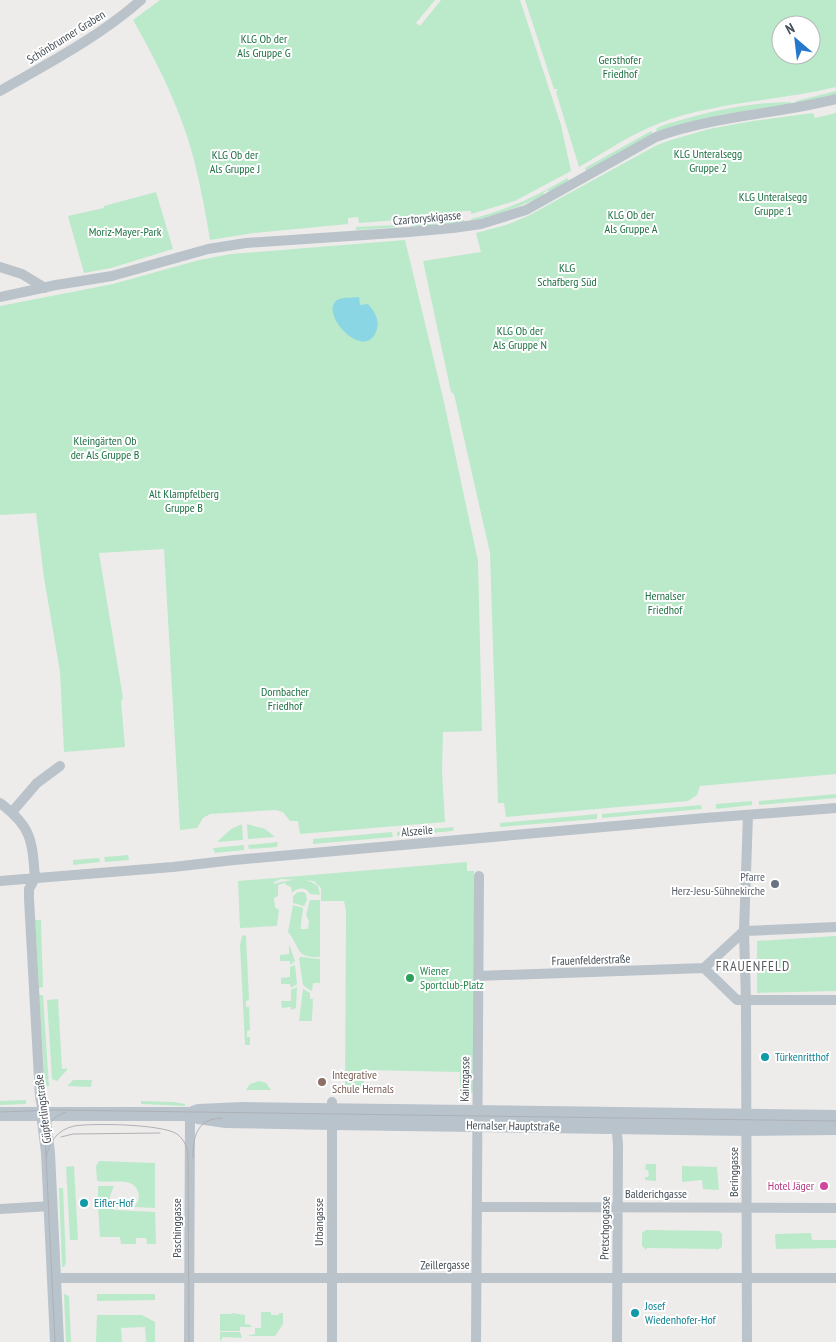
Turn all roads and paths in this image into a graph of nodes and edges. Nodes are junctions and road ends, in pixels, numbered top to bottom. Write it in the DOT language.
graph roads {
  1 [pos="141,0"];
  2 [pos="0,91"];
  3 [pos="836,99"];
  4 [pos="0,267"];
  5 [pos="45,288"];
  6 [pos="0,297"];
  7 [pos="60,766"];
  8 [pos="0,803"];
  9 [pos="836,808"];
  10 [pos="12,812"];
  11 [pos="748,815"];
  12 [pos="479,876"];
  13 [pos="35,878"];
  14 [pos="0,881"];
  15 [pos="836,927"];
  16 [pos="744,931"];
  17 [pos="704,968"];
  18 [pos="478,976"];
  19 [pos="836,1000"];
  20 [pos="746,1001"];
  21 [pos="43,1112"];
  22 [pos="332,1112"];
  23 [pos="0,1114"];
  24 [pos="190,1114"];
  25 [pos="477,1114"];
  26 [pos="836,1117"];
  27 [pos="616,1127"];
  28 [pos="746,1128"];
  29 [pos="836,1128"];
  30 [pos="50,1206"];
  31 [pos="477,1206"];
  32 [pos="618,1207"];
  33 [pos="747,1207"];
  34 [pos="836,1208"];
  35 [pos="0,1209"];
  36 [pos="54,1278"];
  37 [pos="476,1278"];
  38 [pos="617,1278"];
  39 [pos="746,1278"];
  40 [pos="836,1278"];
  41 [pos="189,1279"];
  42 [pos="331,1279"];
  43 [pos="57,1342"];
  44 [pos="189,1342"];
  45 [pos="332,1342"];
  46 [pos="476,1342"];
  47 [pos="617,1342"];
  48 [pos="747,1342"];
  1 -- 2 [label="street, Schönbrunner Graben"];
  3 -- 5 [label="street, Czartoryskigasse"];
  4 -- 5 [label="street"];
  5 -- 6 [label="street, Czartoryskigasse"];
  7 -- 10 [label="street"];
  8 -- 10 [label="street"];
  9 -- 11 [label="street, Alszeile"];
  10 -- 13 [label="street"];
  11 -- 13 [label="street, Alszeile"];
  11 -- 16 [label="street, Beringgasse"];
  12 -- 18 [label="street, Kainzgasse"];
  13 -- 14 [label="street, Alszeile"];
  13 -- 21 [label="street, Güpferlingstraße"];
  15 -- 16 [label="street"];
  16 -- 17 [label="street"];
  16 -- 20 [label="street, Beringgasse"];
  17 -- 18 [label="street, Frauenfelderstraße"];
  17 -- 20 [label="street"];
  18 -- 25 [label="street, Kainzgasse"];
  19 -- 20 [label="street"];
  20 -- 28 [label="street, Beringgasse"];
  21 -- 23 [label="main road, Hernalser Hauptstraße"];
  21 -- 24 [label="main road, Hernalser Hauptstraße"];
  21 -- 30 [label="main road, Güpferlingstraße"];
  22 -- 24 [label="main road, Hernalser Hauptstraße"];
  22 -- 25 [label="main road, Hernalser Hauptstraße"];
  22 -- 42 [label="street, Urbangasse"];
  24 -- 41 [label="street, Paschinggasse"];
  25 -- 27 [label="main road, Hernalser Hauptstraße"];
  25 -- 31 [label="street, Kainzgasse"];
  26 -- 28 [label="main road, Hernalser Hauptstraße"];
  27 -- 28 [label="main road, Hernalser Hauptstraße"];
  27 -- 32 [label="street, Pretschgogasse"];
  28 -- 29 [label="main road, Hernalser Hauptstraße"];
  28 -- 33 [label="street, Beringgasse"];
  30 -- 35 [label="street"];
  30 -- 36 [label="main road, Güpferlingstraße"];
  31 -- 32 [label="street, Balderichgasse"];
  31 -- 37 [label="street, Kainzgasse"];
  32 -- 33 [label="street, Balderichgasse"];
  32 -- 38 [label="street, Pretschgogasse"];
  33 -- 34 [label="street, Balderichgasse"];
  33 -- 39 [label="street, Beringgasse"];
  36 -- 41 [label="street, Zeillergasse"];
  36 -- 43 [label="main road, Güpferlingstraße"];
  37 -- 38 [label="street, Zeillergasse"];
  37 -- 42 [label="street, Zeillergasse"];
  37 -- 46 [label="street, Kainzgasse"];
  38 -- 39 [label="street, Zeillergasse"];
  38 -- 47 [label="street, Pretschgogasse"];
  39 -- 40 [label="street, Zeillergasse"];
  39 -- 48 [label="street, Beringgasse"];
  41 -- 42 [label="street, Zeillergasse"];
  41 -- 44 [label="street, Paschinggasse"];
  42 -- 45 [label="street, Urbangasse"];
}
